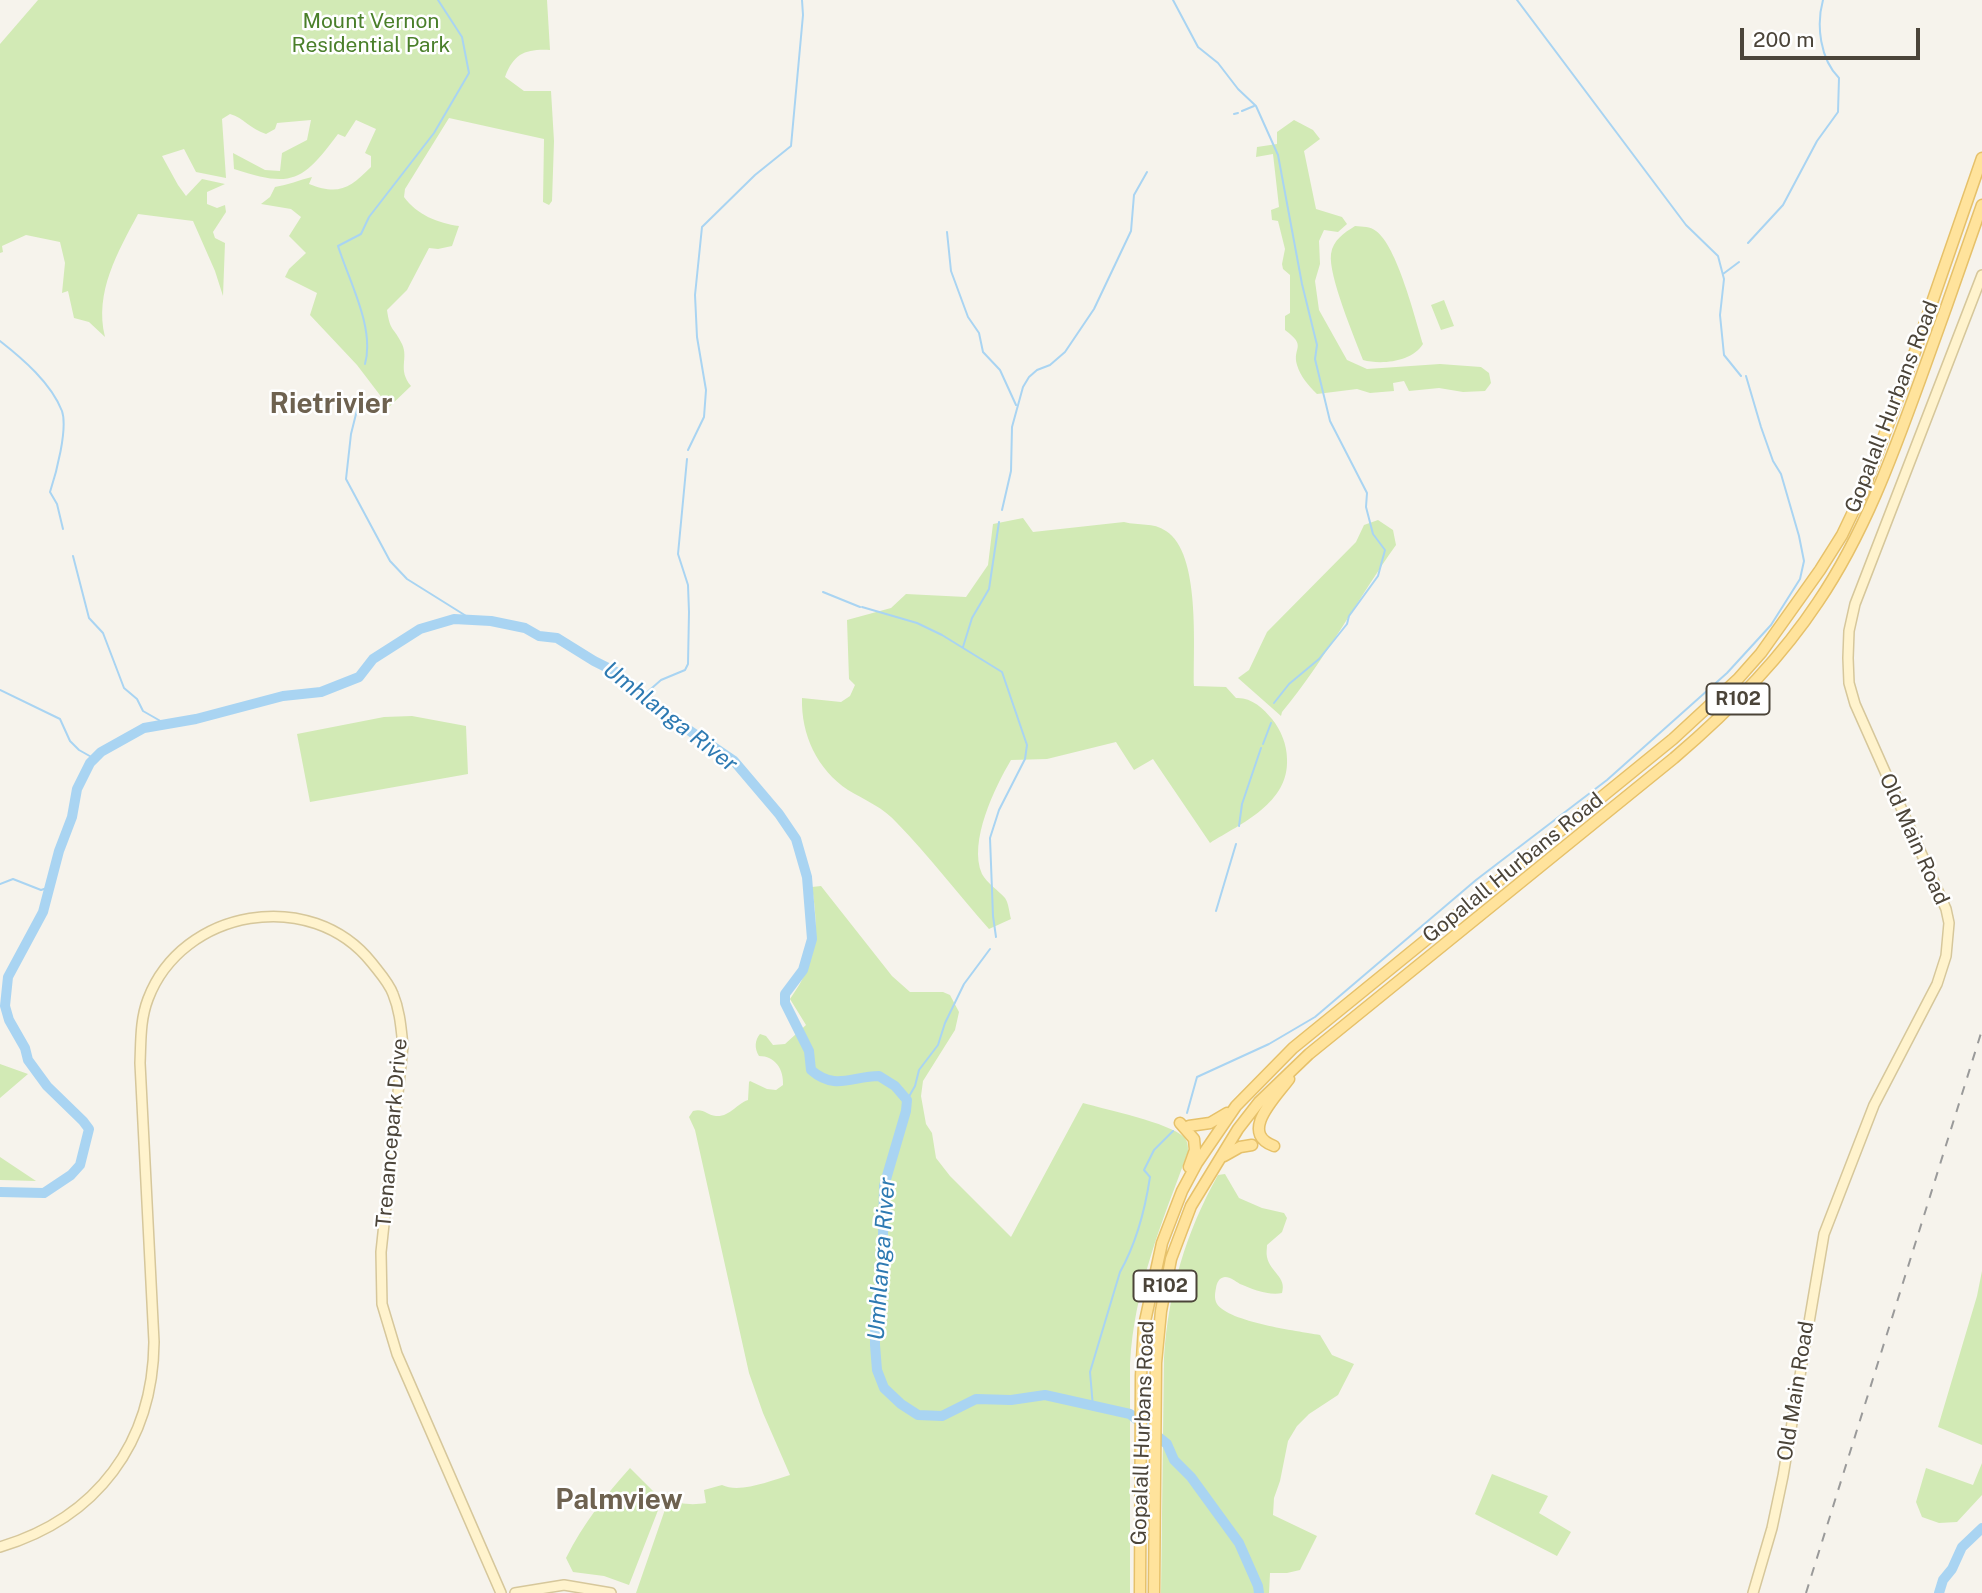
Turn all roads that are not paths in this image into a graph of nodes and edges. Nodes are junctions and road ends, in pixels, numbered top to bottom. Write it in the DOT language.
graph roads {
  1 [pos="1982,158"];
  2 [pos="1982,205"];
  3 [pos="1982,275"];
  4 [pos="1309,1054"];
  5 [pos="1241,1100"];
  6 [pos="1252,1145"];
  7 [pos="1274,1146"];
  8 [pos="1218,1161"];
  9 [pos="1182,1191"];
  10 [pos="1772,1483"];
  11 [pos="1779,1496"];
  12 [pos="0,1547"];
  13 [pos="501,1593"];
  14 [pos="514,1593"];
  15 [pos="611,1593"];
  16 [pos="1140,1593"];
  17 [pos="1154,1593"];
  18 [pos="1753,1593"];
  1 -- 5 [label="main road, Gopalall Hurbans Road / R102"];
  2 -- 4 [label="main road, Gopalall Hurbans Road / R102"];
  3 -- 11 [label="street, Old Main Road"];
  4 -- 7 [label="main road"];
  4 -- 8 [label="main road, Gopalall Hurbans Road / R102"];
  5 -- 9 [label="main road, Gopalall Hurbans Road / R102"];
  5 -- 9 [label="main road"];
  6 -- 8 [label="main road"];
  8 -- 17 [label="main road, Gopalall Hurbans Road / R102"];
  9 -- 16 [label="main road, Gopalall Hurbans Road / R102"];
  10 -- 11 [label="street"];
  11 -- 18 [label="street, Old Main Road"];
  12 -- 13 [label="street, Trenancepark Drive"];
  14 -- 15 [label="street"];
}
